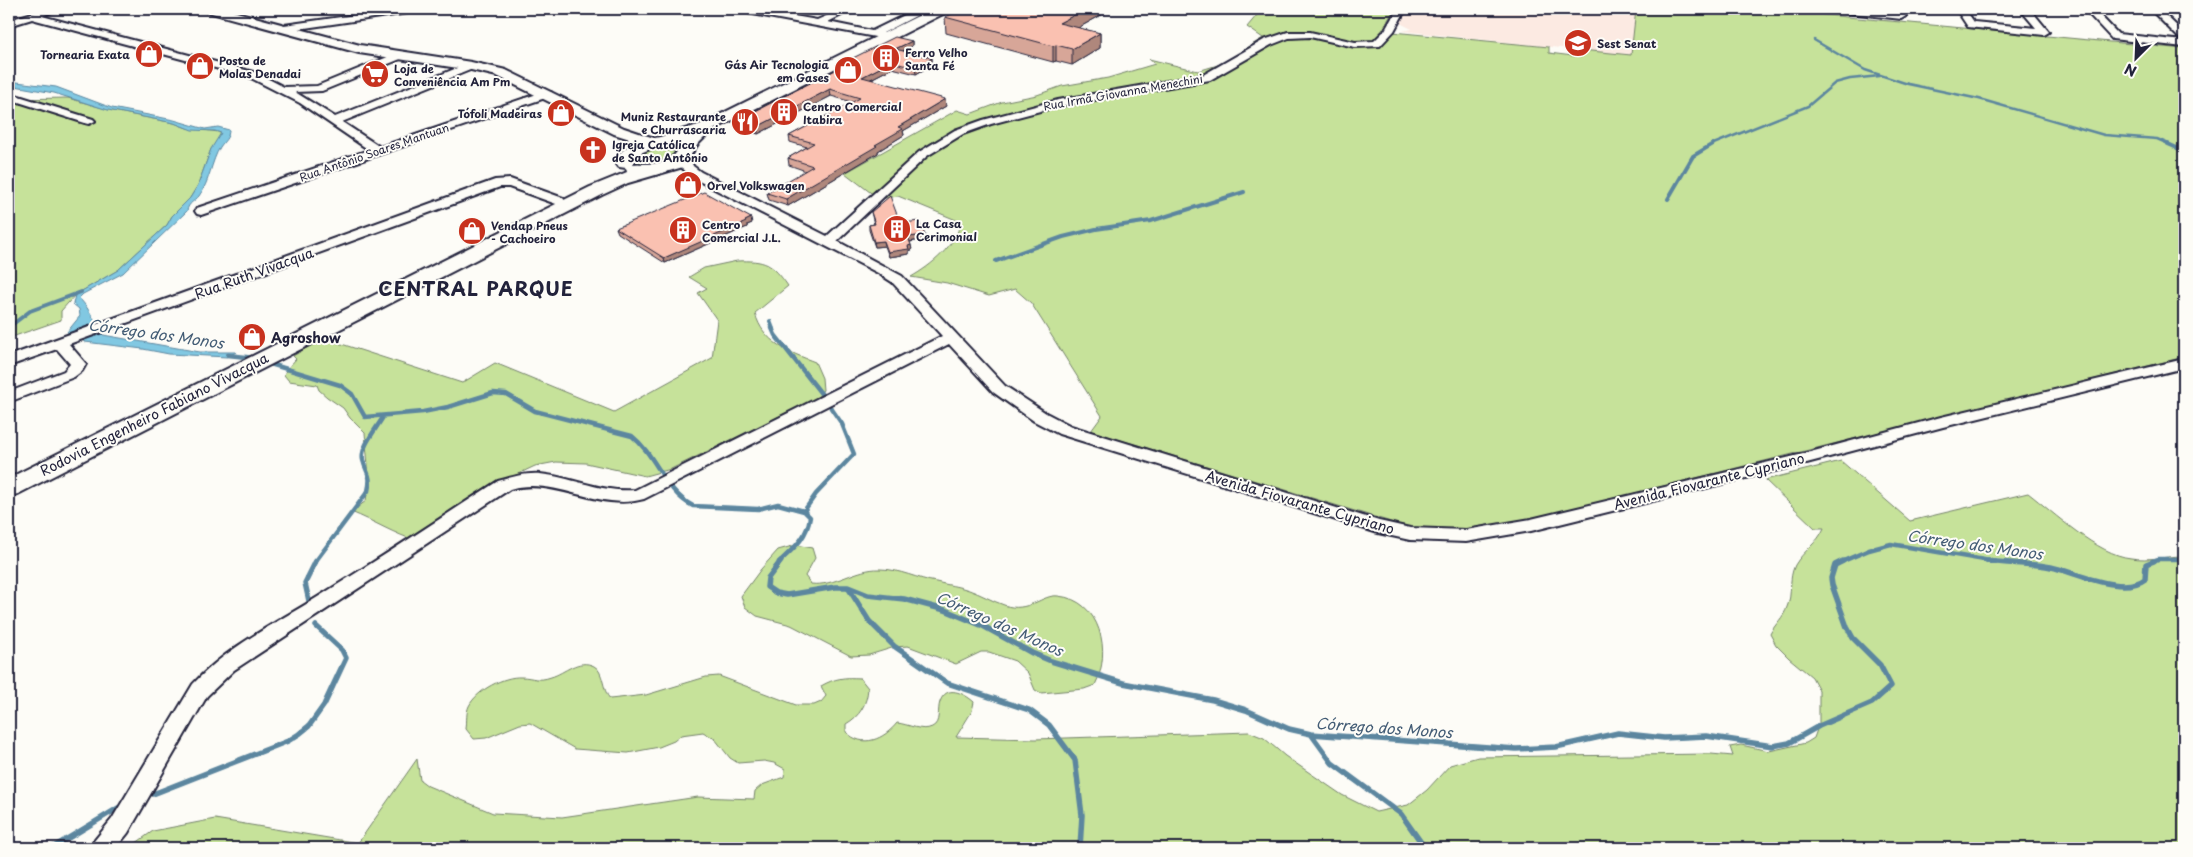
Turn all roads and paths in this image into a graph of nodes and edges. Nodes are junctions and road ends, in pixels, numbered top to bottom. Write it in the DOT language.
graph roads {
  1 [pos="55,9"];
  2 [pos="212,9"];
  3 [pos="377,9"];
  4 [pos="415,9"];
  5 [pos="742,9"];
  6 [pos="849,9"];
  7 [pos="924,9"];
  8 [pos="942,9"];
  9 [pos="1401,9"];
  10 [pos="1841,9"];
  11 [pos="1961,9"];
  12 [pos="2025,9"];
  13 [pos="2088,9"];
  14 [pos="2154,9"];
  15 [pos="766,11"];
  16 [pos="1899,12"];
  17 [pos="31,16"];
  18 [pos="9,22"];
  19 [pos="818,23"];
  20 [pos="278,27"];
  21 [pos="880,35"];
  22 [pos="2184,38"];
  23 [pos="2184,44"];
  24 [pos="399,56"];
  25 [pos="471,66"];
  26 [pos="283,89"];
  27 [pos="547,94"];
  28 [pos="9,96"];
  29 [pos="89,121"];
  30 [pos="334,121"];
  31 [pos="707,127"];
  32 [pos="619,131"];
  33 [pos="658,142"];
  34 [pos="378,151"];
  35 [pos="684,153"];
  36 [pos="627,158"];
  37 [pos="654,170"];
  38 [pos="697,174"];
  39 [pos="499,183"];
  40 [pos="559,201"];
  41 [pos="200,211"];
  42 [pos="829,242"];
  43 [pos="103,328"];
  44 [pos="950,338"];
  45 [pos="67,341"];
  46 [pos="274,348"];
  47 [pos="9,361"];
  48 [pos="2184,364"];
  49 [pos="235,368"];
  50 [pos="9,397"];
  51 [pos="9,474"];
  52 [pos="677,477"];
  53 [pos="9,488"];
  54 [pos="102,848"];
  1 -- 17 [label="street"];
  2 -- 20 [label="main road"];
  3 -- 20 [label="street"];
  4 -- 20 [label="street"];
  5 -- 15 [label="street"];
  6 -- 19 [label="street"];
  7 -- 21 [label="street"];
  8 -- 21 [label="highway"];
  9 -- 42 [label="street, Rua Irmã Giovanna Menechini"];
  10 -- 16 [label="street"];
  11 -- 12 [label="street"];
  13 -- 23 [label="street"];
  14 -- 22 [label="street"];
  15 -- 19 [label="street"];
  17 -- 18 [label="street"];
  17 -- 26 [label="street"];
  19 -- 21 [label="street"];
  20 -- 24 [label="main road"];
  21 -- 31 [label="highway"];
  24 -- 25 [label="main road"];
  24 -- 26 [label="street"];
  25 -- 27 [label="main road"];
  25 -- 30 [label="street"];
  26 -- 30 [label="street"];
  27 -- 32 [label="main road"];
  27 -- 34 [label="street, Rua Antônio Soares Mantuan"];
  28 -- 29 [label="street"];
  30 -- 34 [label="street"];
  31 -- 33 [label="highway"];
  31 -- 35 [label="highway"];
  32 -- 33 [label="main road"];
  32 -- 36 [label="main road"];
  33 -- 35 [label="highway"];
  33 -- 36 [label="highway, Rodovia Engenheiro Fabiano Vivacqua"];
  34 -- 41 [label="street, Rua Antônio Soares Mantuan"];
  35 -- 37 [label="highway, Rodovia Engenheiro Fabiano Vivacqua"];
  35 -- 38 [label="street"];
  36 -- 37 [label="highway"];
  36 -- 40 [label="highway, Rodovia Engenheiro Fabiano Vivacqua"];
  37 -- 38 [label="street"];
  37 -- 46 [label="highway, Rodovia Engenheiro Fabiano Vivacqua"];
  38 -- 42 [label="street, Avenida Fiovarante Cypriano"];
  39 -- 40 [label="street"];
  39 -- 43 [label="street, Rua Ruth Vivacqua"];
  40 -- 46 [label="highway, Rodovia Engenheiro Fabiano Vivacqua"];
  42 -- 44 [label="street, Avenida Fiovarante Cypriano"];
  43 -- 45 [label="street, Rua Ruth Vivacqua"];
  44 -- 48 [label="street, Avenida Fiovarante Cypriano"];
  44 -- 52 [label="street"];
  45 -- 47 [label="street, Rua Ruth Vivacqua"];
  45 -- 50 [label="street"];
  46 -- 49 [label="highway, Rodovia Engenheiro Fabiano Vivacqua"];
  49 -- 51 [label="highway, Rodovia Engenheiro Fabiano Vivacqua"];
  49 -- 53 [label="highway, Rodovia Engenheiro Fabiano Vivacqua"];
  52 -- 54 [label="street"];
}
